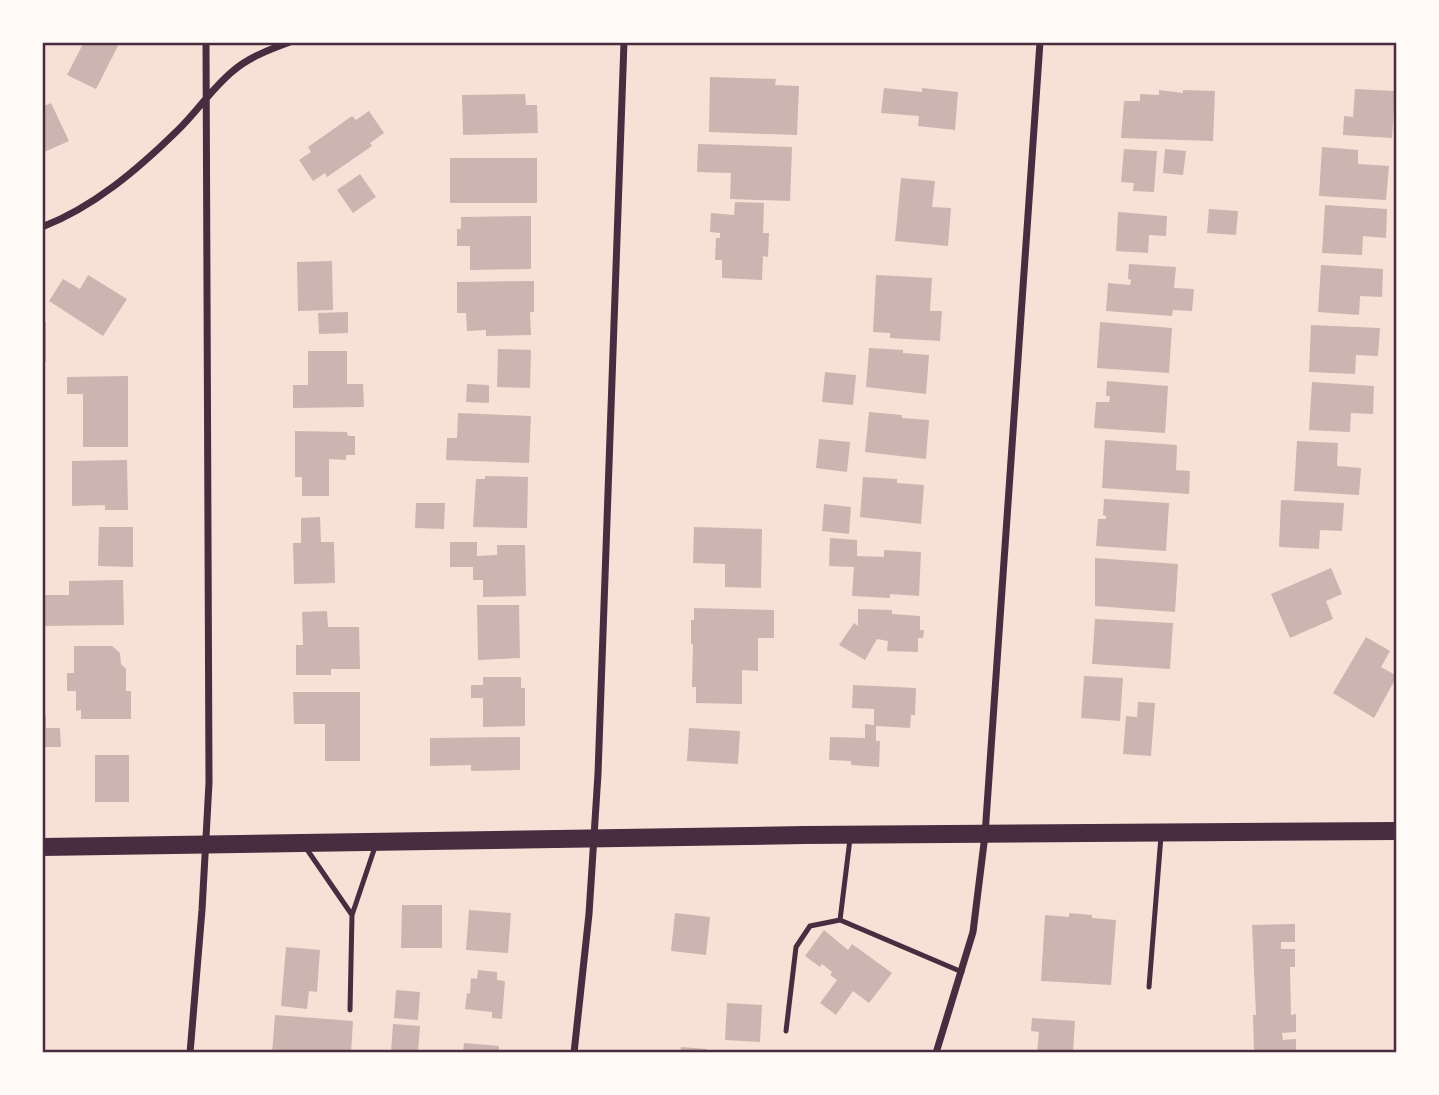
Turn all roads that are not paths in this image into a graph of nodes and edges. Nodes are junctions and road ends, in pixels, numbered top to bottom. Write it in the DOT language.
graph roads {
  1 [pos="206,42"];
  2 [pos="290,42"];
  3 [pos="624,42"];
  4 [pos="1040,42"];
  5 [pos="206,99"];
  6 [pos="42,227"];
  7 [pos="1397,831"];
  8 [pos="1161,833"];
  9 [pos="851,835"];
  10 [pos="985,835"];
  11 [pos="594,838"];
  12 [pos="377,841"];
  13 [pos="301,842"];
  14 [pos="206,844"];
  15 [pos="42,847"];
  16 [pos="352,915"];
  17 [pos="840,920"];
  18 [pos="962,972"];
  19 [pos="1149,987"];
  20 [pos="350,1010"];
  21 [pos="786,1031"];
  22 [pos="190,1053"];
  23 [pos="575,1053"];
  24 [pos="936,1053"];
  1 -- 5 [label="street"];
  2 -- 5 [label="street"];
  3 -- 11 [label="street"];
  4 -- 10 [label="street"];
  5 -- 6 [label="street"];
  5 -- 14 [label="street"];
  7 -- 8 [label="main road"];
  8 -- 10 [label="main road"];
  8 -- 19 [label="lane"];
  9 -- 10 [label="main road"];
  9 -- 11 [label="main road"];
  9 -- 17 [label="lane"];
  10 -- 18 [label="street"];
  11 -- 12 [label="main road"];
  11 -- 23 [label="street"];
  12 -- 13 [label="main road"];
  12 -- 16 [label="lane"];
  13 -- 14 [label="main road"];
  13 -- 16 [label="lane"];
  14 -- 15 [label="main road"];
  14 -- 22 [label="street"];
  16 -- 20 [label="lane"];
  17 -- 18 [label="lane"];
  17 -- 21 [label="lane"];
  18 -- 24 [label="street"];
}
